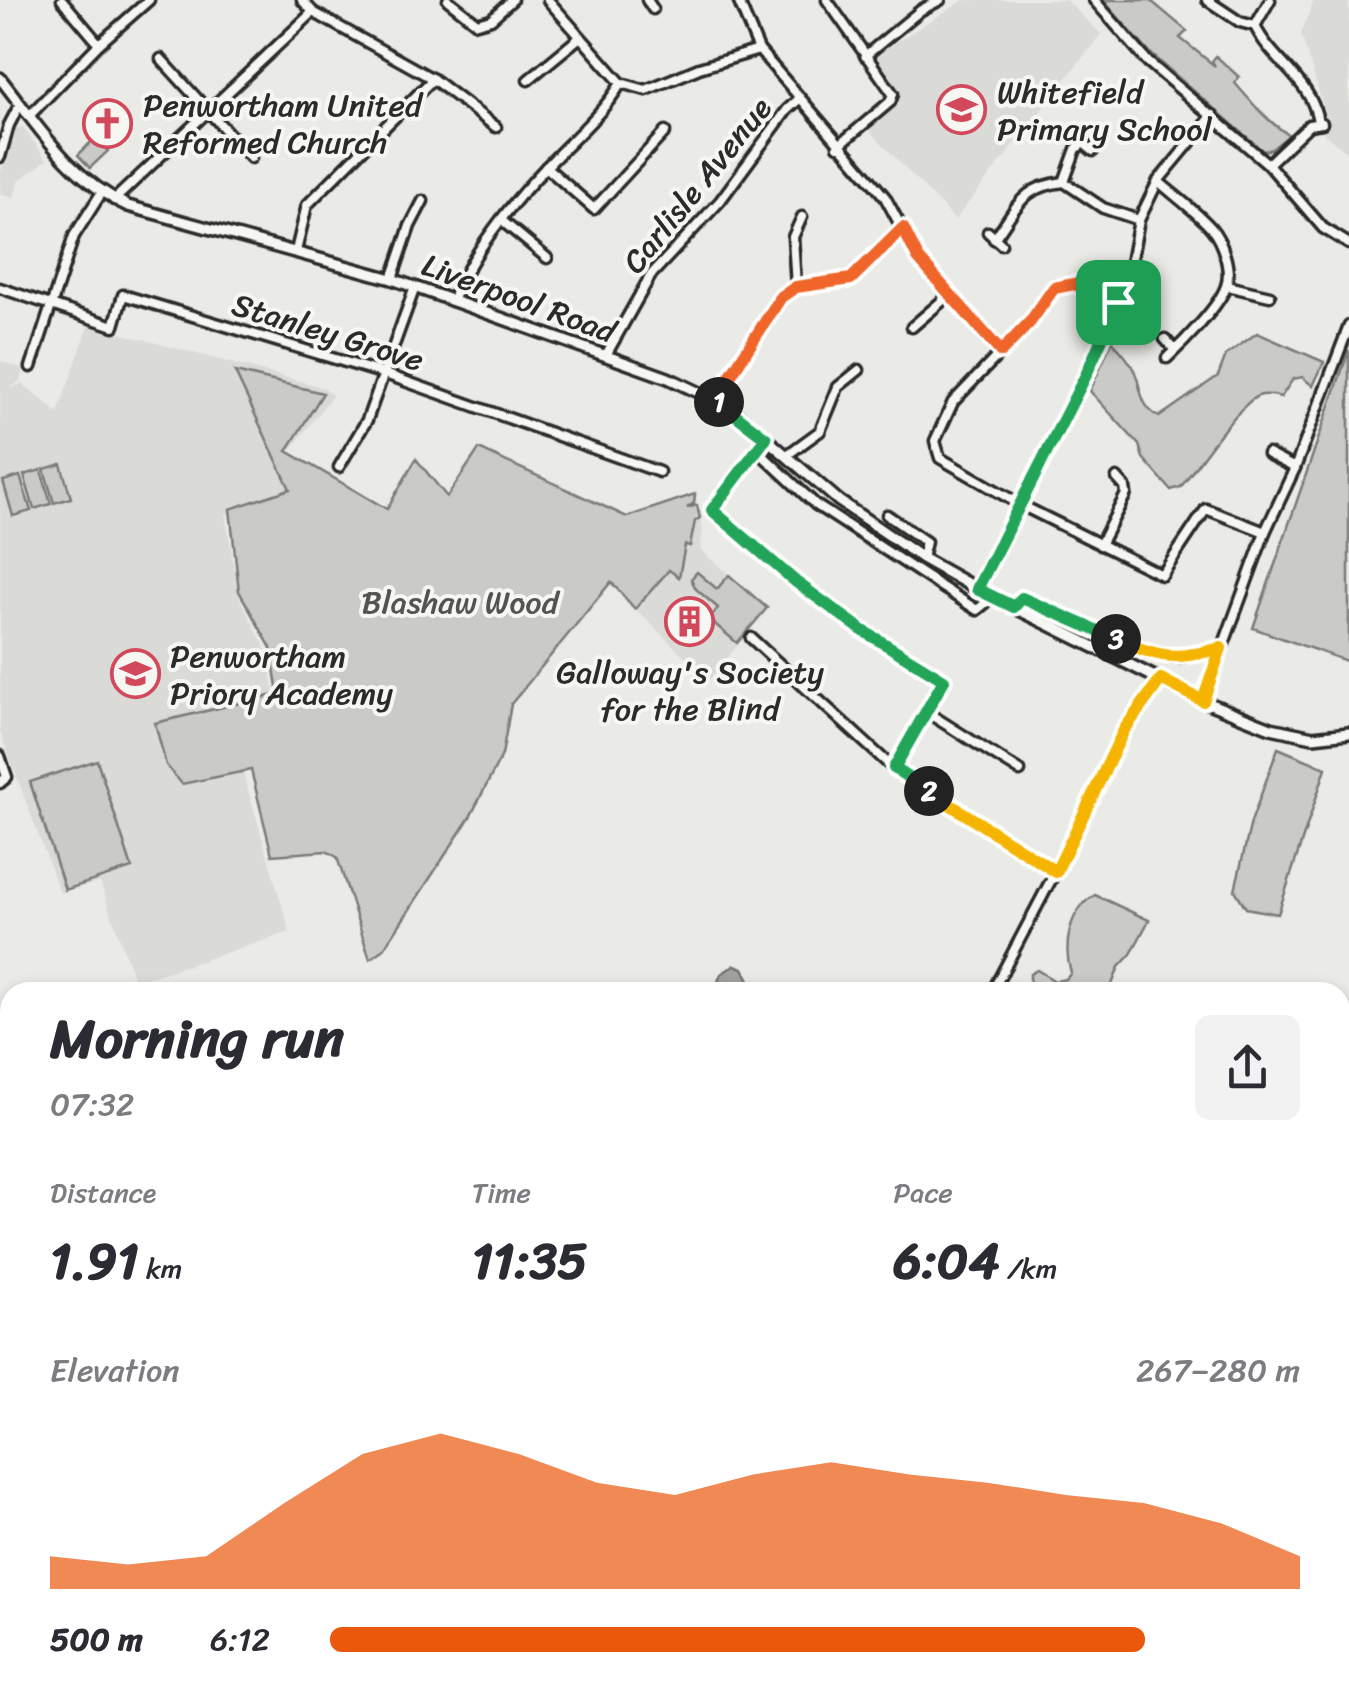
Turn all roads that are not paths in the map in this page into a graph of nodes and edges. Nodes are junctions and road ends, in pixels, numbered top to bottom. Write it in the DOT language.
graph roads {
  1 [pos="62,0"];
  2 [pos="148,0"];
  3 [pos="302,0"];
  4 [pos="448,0"];
  5 [pos="512,0"];
  6 [pos="548,0"];
  7 [pos="738,0"];
  8 [pos="827,0"];
  9 [pos="940,0"];
  10 [pos="1094,0"];
  11 [pos="1207,0"];
  12 [pos="1270,0"];
  13 [pos="312,12"];
  14 [pos="1254,26"];
  15 [pos="579,38"];
  16 [pos="99,44"];
  17 [pos="759,50"];
  18 [pos="865,56"];
  19 [pos="161,60"];
  20 [pos="0,78"];
  21 [pos="433,78"];
  22 [pos="528,80"];
  23 [pos="621,83"];
  24 [pos="799,100"];
  25 [pos="20,104"];
  26 [pos="208,110"];
  27 [pos="1213,115"];
  28 [pos="29,116"];
  29 [pos="496,126"];
  30 [pos="665,132"];
  31 [pos="1072,134"];
  32 [pos="1083,143"];
  33 [pos="838,146"];
  34 [pos="1093,151"];
  35 [pos="0,157"];
  36 [pos="251,158"];
  37 [pos="1268,164"];
  38 [pos="546,167"];
  39 [pos="1064,182"];
  40 [pos="1158,182"];
  41 [pos="102,192"];
  42 [pos="114,200"];
  43 [pos="423,201"];
  44 [pos="802,217"];
  45 [pos="502,220"];
  46 [pos="1139,220"];
  47 [pos="903,228"];
  48 [pos="994,238"];
  49 [pos="1349,244"];
  50 [pos="296,251"];
  51 [pos="546,258"];
  52 [pos="392,279"];
  53 [pos="1226,286"];
  54 [pos="796,287"];
  55 [pos="0,288"];
  56 [pos="415,288"];
  57 [pos="1258,292"];
  58 [pos="949,294"];
  59 [pos="1270,296"];
  60 [pos="452,301"];
  61 [pos="1118,302"];
  62 [pos="51,305"];
  63 [pos="1253,307"];
  64 [pos="1349,326"];
  65 [pos="912,327"];
  66 [pos="1165,339"];
  67 [pos="1175,350"];
  68 [pos="1001,352"];
  69 [pos="606,355"];
  70 [pos="1167,358"];
  71 [pos="31,367"];
  72 [pos="859,370"];
  73 [pos="385,374"];
  74 [pos="837,374"];
  75 [pos="844,382"];
  76 [pos="715,400"];
  77 [pos="766,438"];
  78 [pos="756,450"];
  79 [pos="1268,454"];
  80 [pos="787,456"];
  81 [pos="339,468"];
  82 [pos="1295,468"];
  83 [pos="659,472"];
  84 [pos="1117,478"];
  85 [pos="1020,504"];
  86 [pos="887,515"];
  87 [pos="1265,532"];
  88 [pos="1100,545"];
  89 [pos="922,558"];
  90 [pos="977,589"];
  91 [pos="993,597"];
  92 [pos="1014,607"];
  93 [pos="751,638"];
  94 [pos="1221,648"];
  95 [pos="1161,679"];
  96 [pos="1203,701"];
  97 [pos="928,713"];
  98 [pos="1349,733"];
  99 [pos="0,756"];
  100 [pos="894,768"];
  101 [pos="1020,771"];
  102 [pos="4,780"];
  103 [pos="1056,872"];
  104 [pos="997,982"];
  1 -- 16 [label="street"];
  2 -- 16 [label="street"];
  3 -- 13 [label="street"];
  4 -- 5 [label="street"];
  6 -- 15 [label="street"];
  7 -- 17 [label="street"];
  8 -- 18 [label="street"];
  9 -- 18 [label="street"];
  10 -- 27 [label="street"];
  11 -- 14 [label="street"];
  12 -- 14 [label="street"];
  13 -- 21 [label="street"];
  13 -- 26 [label="street"];
  14 -- 37 [label="street"];
  15 -- 22 [label="street"];
  15 -- 23 [label="street"];
  16 -- 28 [label="street"];
  17 -- 23 [label="street"];
  17 -- 24 [label="street"];
  18 -- 33 [label="street"];
  19 -- 26 [label="street"];
  20 -- 25 [label="street, Liverpool Road"];
  21 -- 29 [label="street"];
  21 -- 50 [label="street"];
  23 -- 38 [label="street"];
  24 -- 33 [label="street"];
  24 -- 69 [label="street, Carlisle Avenue"];
  25 -- 28 [label="street, Liverpool Road"];
  25 -- 35 [label="street"];
  26 -- 36 [label="street"];
  26 -- 42 [label="street"];
  27 -- 37 [label="street"];
  27 -- 40 [label="street"];
  28 -- 41 [label="street, Liverpool Road"];
  30 -- 38 [label="street"];
  31 -- 32 [label="street"];
  32 -- 34 [label="street"];
  32 -- 39 [label="street"];
  33 -- 47 [label="street"];
  37 -- 49 [label="street"];
  38 -- 45 [label="street"];
  39 -- 46 [label="street"];
  39 -- 48 [label="street"];
  40 -- 46 [label="street"];
  40 -- 53 [label="street"];
  41 -- 42 [label="street, Liverpool Road"];
  41 -- 62 [label="street"];
  42 -- 50 [label="street, Liverpool Road"];
  43 -- 52 [label="street"];
  44 -- 54 [label="street"];
  45 -- 51 [label="street"];
  45 -- 60 [label="street"];
  46 -- 61 [label="street"];
  47 -- 54 [label="street"];
  47 -- 58 [label="street"];
  50 -- 52 [label="street, Liverpool Road"];
  52 -- 56 [label="street, Liverpool Road"];
  53 -- 57 [label="street"];
  53 -- 67 [label="street"];
  54 -- 76 [label="street"];
  55 -- 62 [label="street, Stanley Grove"];
  56 -- 60 [label="street, Liverpool Road"];
  56 -- 73 [label="street"];
  57 -- 59 [label="street"];
  57 -- 63 [label="street"];
  58 -- 65 [label="street"];
  58 -- 68 [label="street"];
  60 -- 69 [label="street, Liverpool Road"];
  61 -- 68 [label="street"];
  61 -- 85 [label="street"];
  62 -- 71 [label="street"];
  62 -- 73 [label="street, Stanley Grove"];
  64 -- 82 [label="street"];
  66 -- 67 [label="street"];
  67 -- 70 [label="street"];
  68 -- 85 [label="street"];
  69 -- 76 [label="street, Liverpool Road"];
  72 -- 75 [label="street"];
  73 -- 81 [label="street"];
  73 -- 83 [label="street, Stanley Grove"];
  74 -- 75 [label="street"];
  75 -- 80 [label="street"];
  76 -- 77 [label="street, Liverpool Road"];
  77 -- 78 [label="street"];
  77 -- 80 [label="street, Liverpool Road"];
  78 -- 91 [label="street"];
  78 -- 97 [label="street"];
  79 -- 82 [label="street"];
  80 -- 89 [label="street, Liverpool Road"];
  82 -- 87 [label="street"];
  84 -- 88 [label="street"];
  85 -- 88 [label="street"];
  85 -- 90 [label="street"];
  86 -- 89 [label="street"];
  87 -- 88 [label="street"];
  87 -- 94 [label="street"];
  89 -- 90 [label="street, Liverpool Road"];
  90 -- 91 [label="street, Liverpool Road"];
  91 -- 92 [label="street, Liverpool Road"];
  92 -- 94 [label="street, Liverpool Road"];
  92 -- 95 [label="street, Liverpool Road"];
  93 -- 100 [label="street"];
  94 -- 96 [label="street"];
  95 -- 96 [label="street, Liverpool Road"];
  95 -- 103 [label="street"];
  96 -- 98 [label="street, Liverpool Road"];
  97 -- 100 [label="street"];
  97 -- 101 [label="street"];
  99 -- 102 [label="street"];
  100 -- 103 [label="street"];
  103 -- 104 [label="street"];
}
